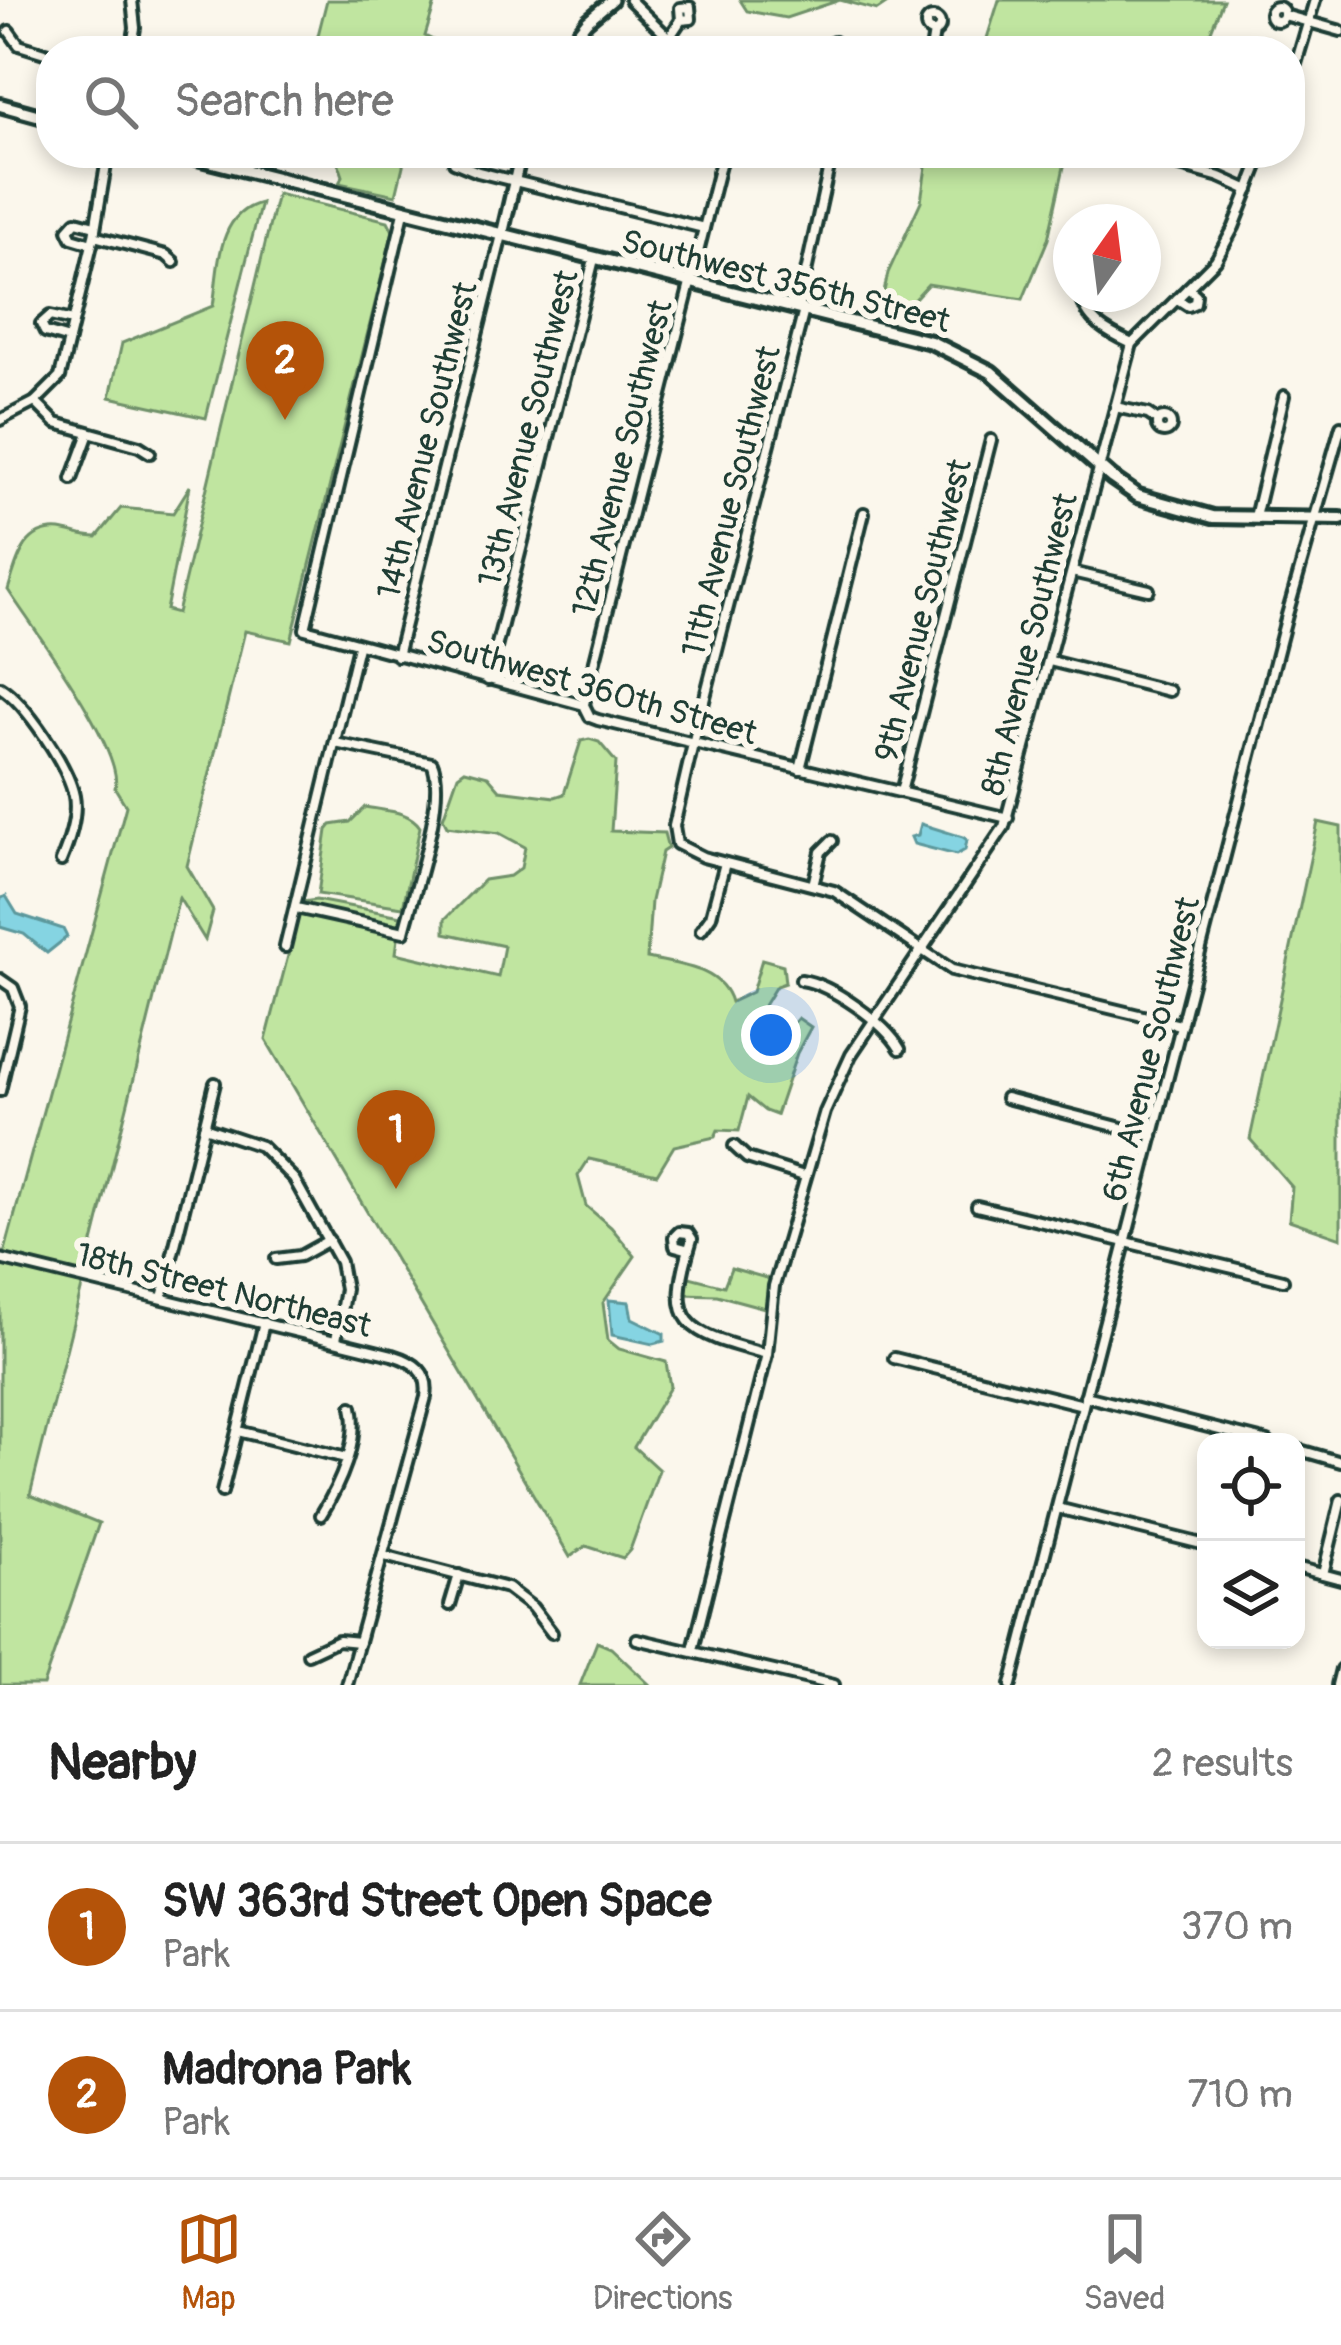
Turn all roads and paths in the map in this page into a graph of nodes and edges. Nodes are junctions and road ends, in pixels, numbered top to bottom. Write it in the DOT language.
graph roads {
  1 [pos="132,0"];
  2 [pos="612,0"];
  3 [pos="630,0"];
  4 [pos="1315,0"];
  5 [pos="1284,16"];
  6 [pos="681,20"];
  7 [pos="1310,22"];
  8 [pos="9,31"];
  9 [pos="1341,31"];
  10 [pos="934,32"];
  11 [pos="134,36"];
  12 [pos="575,36"];
  13 [pos="666,36"];
  14 [pos="669,36"];
  15 [pos="933,36"];
  16 [pos="1305,38"];
  17 [pos="36,50"];
  18 [pos="0,105"];
  19 [pos="36,115"];
  20 [pos="105,168"];
  21 [pos="235,168"];
  22 [pos="474,168"];
  23 [pos="518,168"];
  24 [pos="719,168"];
  25 [pos="829,168"];
  26 [pos="1187,168"];
  27 [pos="1257,168"];
  28 [pos="515,180"];
  29 [pos="1249,190"];
  30 [pos="404,212"];
  31 [pos="704,228"];
  32 [pos="94,235"];
  33 [pos="502,235"];
  34 [pos="594,259"];
  35 [pos="174,262"];
  36 [pos="690,281"];
  37 [pos="1188,288"];
  38 [pos="1177,299"];
  39 [pos="801,309"];
  40 [pos="1088,312"];
  41 [pos="74,321"];
  42 [pos="69,339"];
  43 [pos="1132,344"];
  44 [pos="1284,396"];
  45 [pos="35,402"];
  46 [pos="1114,406"];
  47 [pos="0,420"];
  48 [pos="1158,421"];
  49 [pos="1341,426"];
  50 [pos="88,433"];
  51 [pos="991,440"];
  52 [pos="150,453"];
  53 [pos="1099,467"];
  54 [pos="72,479"];
  55 [pos="864,513"];
  56 [pos="1341,519"];
  57 [pos="1254,520"];
  58 [pos="1313,520"];
  59 [pos="1072,572"];
  60 [pos="1149,590"];
  61 [pos="358,646"];
  62 [pos="397,656"];
  63 [pos="1050,661"];
  64 [pos="488,680"];
  65 [pos="0,687"];
  66 [pos="1169,691"];
  67 [pos="584,705"];
  68 [pos="335,742"];
  69 [pos="693,744"];
  70 [pos="800,769"];
  71 [pos="901,792"];
  72 [pos="1008,818"];
  73 [pos="832,841"];
  74 [pos="61,861"];
  75 [pos="724,863"];
  76 [pos="813,885"];
  77 [pos="296,908"];
  78 [pos="701,930"];
  79 [pos="285,946"];
  80 [pos="922,952"];
  81 [pos="0,979"];
  82 [pos="801,980"];
  83 [pos="874,1020"];
  84 [pos="1180,1025"];
  85 [pos="900,1049"];
  86 [pos="2,1074"];
  87 [pos="215,1083"];
  88 [pos="0,1091"];
  89 [pos="1006,1098"];
  90 [pos="205,1127"];
  91 [pos="1153,1136"];
  92 [pos="734,1146"];
  93 [pos="804,1176"];
  94 [pos="977,1206"];
  95 [pos="328,1240"];
  96 [pos="1125,1241"];
  97 [pos="686,1249"];
  98 [pos="276,1259"];
  99 [pos="5,1260"];
  100 [pos="1282,1280"];
  101 [pos="162,1298"];
  102 [pos="264,1323"];
  103 [pos="336,1340"];
  104 [pos="767,1354"];
  105 [pos="894,1358"];
  106 [pos="1084,1400"];
  107 [pos="352,1407"];
  108 [pos="238,1431"];
  109 [pos="1229,1433"];
  110 [pos="1305,1452"];
  111 [pos="346,1458"];
  112 [pos="1341,1462"];
  113 [pos="223,1492"];
  114 [pos="1341,1500"];
  115 [pos="1058,1508"];
  116 [pos="321,1515"];
  117 [pos="1197,1543"];
  118 [pos="384,1556"];
  119 [pos="1305,1570"];
  120 [pos="1323,1574"];
  121 [pos="459,1575"];
  122 [pos="1341,1579"];
  123 [pos="450,1605"];
  124 [pos="552,1633"];
  125 [pos="637,1639"];
  126 [pos="359,1642"];
  127 [pos="693,1650"];
  128 [pos="308,1654"];
  129 [pos="1341,1669"];
  130 [pos="347,1685"];
  131 [pos="834,1685"];
  132 [pos="1011,1685"];
  133 [pos="1337,1685"];
  1 -- 11 [label="street"];
  2 -- 12 [label="street"];
  3 -- 13 [label="street"];
  4 -- 7 [label="street"];
  5 -- 7 [label="street"];
  6 -- 14 [label="street"];
  7 -- 9 [label="street"];
  7 -- 16 [label="street"];
  8 -- 17 [label="street"];
  10 -- 15 [label="street"];
  18 -- 19 [label="main road"];
  20 -- 32 [label="street"];
  21 -- 30 [label="main road, Southwest 356th Street"];
  22 -- 28 [label="street"];
  23 -- 28 [label="street"];
  24 -- 31 [label="street, 12th Avenue Southwest"];
  25 -- 39 [label="street, 11th Avenue Southwest"];
  26 -- 29 [label="street"];
  27 -- 29 [label="street, 8th Avenue Southwest"];
  28 -- 31 [label="street"];
  28 -- 33 [label="street"];
  29 -- 37 [label="street, 8th Avenue Southwest"];
  30 -- 33 [label="main road, Southwest 356th Street"];
  30 -- 61 [label="street, Southwest 360th Street"];
  31 -- 36 [label="street, 12th Avenue Southwest"];
  32 -- 35 [label="street"];
  32 -- 41 [label="street"];
  33 -- 34 [label="main road, Southwest 356th Street"];
  33 -- 62 [label="street, 14th Avenue Southwest"];
  34 -- 36 [label="main road, Southwest 356th Street"];
  34 -- 64 [label="street, 13th Avenue Southwest"];
  36 -- 39 [label="main road, Southwest 356th Street"];
  36 -- 67 [label="street, 12th Avenue Southwest"];
  37 -- 38 [label="street, 8th Avenue Southwest"];
  37 -- 38 [label="street, 8th Avenue Southwest"];
  38 -- 43 [label="street, 8th Avenue Southwest"];
  39 -- 53 [label="main road, Southwest 356th Street"];
  39 -- 69 [label="street, 11th Avenue Southwest"];
  40 -- 43 [label="street"];
  41 -- 42 [label="street"];
  41 -- 42 [label="street"];
  42 -- 45 [label="street"];
  43 -- 46 [label="street, 8th Avenue Southwest"];
  44 -- 57 [label="street"];
  45 -- 47 [label="street"];
  45 -- 50 [label="street"];
  46 -- 48 [label="street"];
  46 -- 53 [label="street, 8th Avenue Southwest"];
  49 -- 58 [label="street, 6th Avenue Southwest"];
  50 -- 52 [label="street"];
  50 -- 54 [label="street"];
  51 -- 71 [label="street, 9th Avenue Southwest"];
  53 -- 57 [label="main road, Southwest 356th Street"];
  53 -- 59 [label="street, 8th Avenue Southwest"];
  55 -- 70 [label="street"];
  56 -- 58 [label="main road, Southwest 356th Street"];
  57 -- 58 [label="main road, Southwest 356th Street"];
  58 -- 84 [label="street, 6th Avenue Southwest"];
  59 -- 60 [label="street"];
  59 -- 63 [label="street, 8th Avenue Southwest"];
  61 -- 62 [label="street, Southwest 360th Street"];
  61 -- 68 [label="street"];
  62 -- 64 [label="street, Southwest 360th Street"];
  63 -- 66 [label="street"];
  63 -- 72 [label="street, 8th Avenue Southwest"];
  64 -- 67 [label="street, Southwest 360th Street"];
  65 -- 74 [label="street"];
  67 -- 69 [label="street, Southwest 360th Street"];
  68 -- 77 [label="street"];
  68 -- 77 [label="street"];
  69 -- 70 [label="street, Southwest 360th Street"];
  69 -- 75 [label="street, 11th Avenue Southwest"];
  70 -- 71 [label="street, Southwest 360th Street"];
  71 -- 72 [label="street, Southwest 360th Street"];
  72 -- 80 [label="street, 8th Avenue Southwest"];
  73 -- 76 [label="street"];
  75 -- 76 [label="street"];
  75 -- 78 [label="street"];
  76 -- 80 [label="street"];
  77 -- 79 [label="street"];
  80 -- 83 [label="street, 8th Avenue Southwest"];
  80 -- 84 [label="street"];
  81 -- 86 [label="street"];
  82 -- 83 [label="street"];
  83 -- 85 [label="street"];
  83 -- 93 [label="street, 8th Avenue Southwest"];
  84 -- 91 [label="street, 6th Avenue Southwest"];
  86 -- 88 [label="street"];
  87 -- 90 [label="street"];
  89 -- 91 [label="street"];
  90 -- 95 [label="street"];
  90 -- 101 [label="street"];
  91 -- 96 [label="street, 6th Avenue Southwest"];
  92 -- 93 [label="street"];
  93 -- 104 [label="street, 8th Avenue Southwest"];
  94 -- 96 [label="street"];
  95 -- 98 [label="street"];
  95 -- 103 [label="street"];
  96 -- 100 [label="street"];
  96 -- 106 [label="street, 6th Avenue Southwest"];
  97 -- 104 [label="street"];
  99 -- 101 [label="street, 18th Street Northeast"];
  101 -- 102 [label="street, 18th Street Northeast"];
  102 -- 103 [label="street, 18th Street Northeast"];
  102 -- 108 [label="street"];
  103 -- 118 [label="street, 18th Street Northeast"];
  104 -- 127 [label="street, 8th Avenue Southwest"];
  105 -- 106 [label="street"];
  106 -- 109 [label="street"];
  106 -- 115 [label="street, 6th Avenue Southwest"];
  107 -- 111 [label="street"];
  108 -- 111 [label="street"];
  108 -- 113 [label="street"];
  110 -- 112 [label="street"];
  111 -- 116 [label="street"];
  114 -- 120 [label="street"];
  115 -- 117 [label="street"];
  115 -- 132 [label="street, 6th Avenue Southwest"];
  118 -- 121 [label="street"];
  118 -- 126 [label="street"];
  119 -- 120 [label="street"];
  120 -- 122 [label="street"];
  121 -- 123 [label="street"];
  121 -- 124 [label="street"];
  125 -- 127 [label="street"];
  126 -- 128 [label="street"];
  126 -- 130 [label="street"];
  127 -- 131 [label="street"];
  129 -- 133 [label="street"];
}
